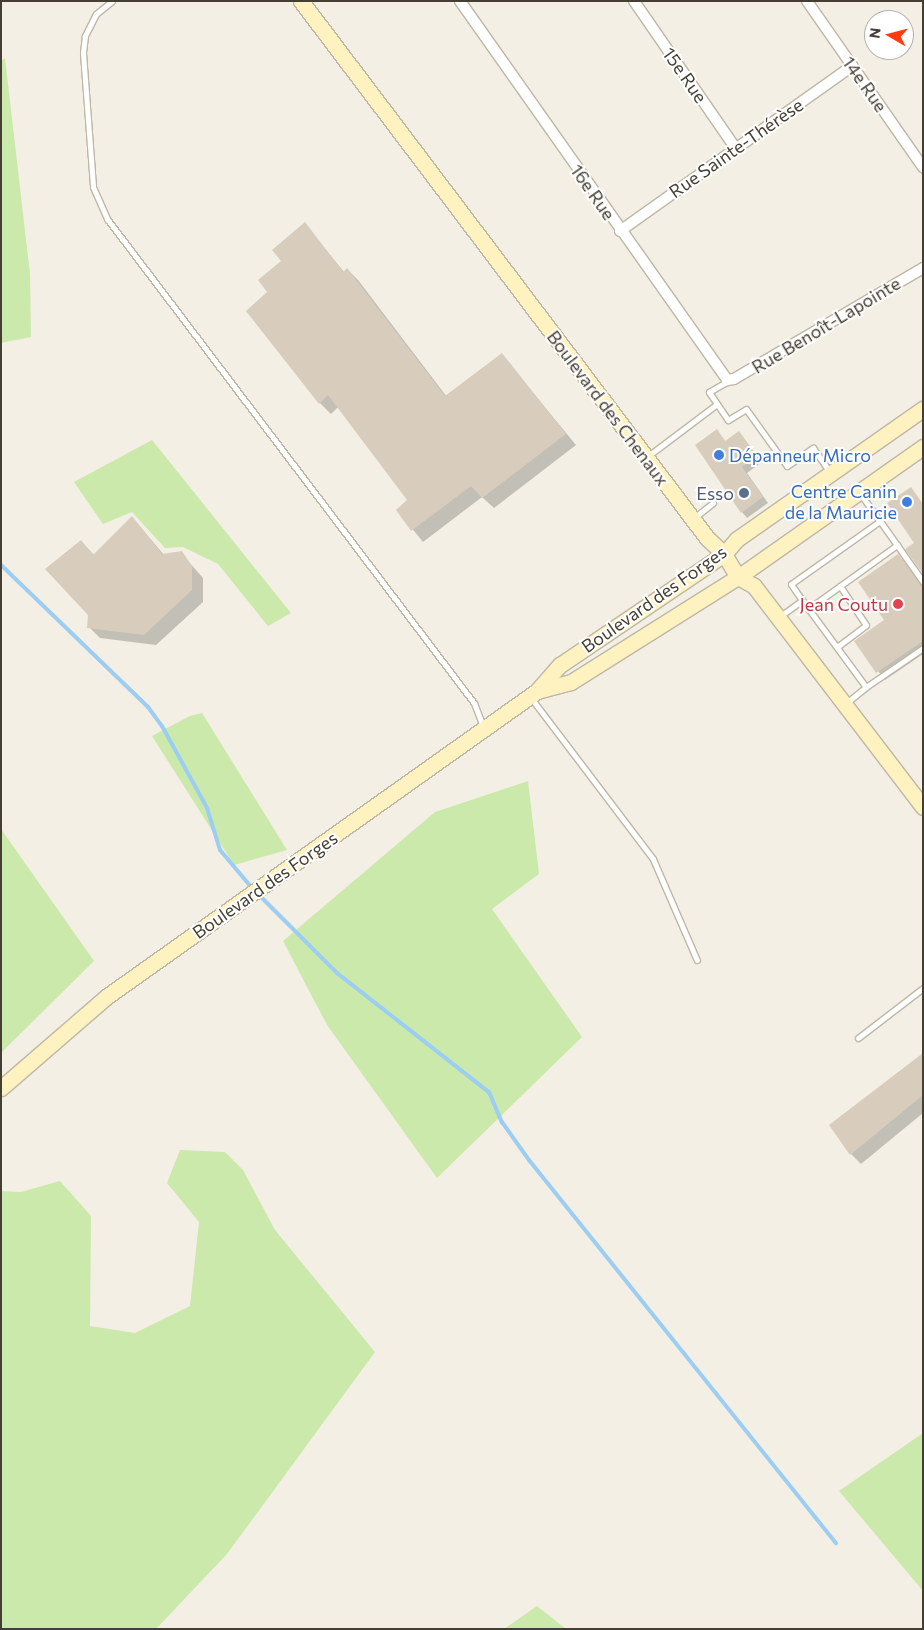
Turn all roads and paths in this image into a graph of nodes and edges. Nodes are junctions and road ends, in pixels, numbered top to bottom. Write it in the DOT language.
graph roads {
  1 [pos="112,1"];
  2 [pos="301,1"];
  3 [pos="460,1"];
  4 [pos="634,1"];
  5 [pos="811,3"];
  6 [pos="852,66"];
  7 [pos="736,148"];
  8 [pos="923,167"];
  9 [pos="620,231"];
  10 [pos="923,268"];
  11 [pos="728,380"];
  12 [pos="717,404"];
  13 [pos="923,409"];
  14 [pos="923,447"];
  15 [pos="646,458"];
  16 [pos="831,474"];
  17 [pos="859,492"];
  18 [pos="714,503"];
  19 [pos="692,518"];
  20 [pos="880,521"];
  21 [pos="897,545"];
  22 [pos="724,554"];
  23 [pos="738,577"];
  24 [pos="923,582"];
  25 [pos="840,586"];
  26 [pos="802,600"];
  27 [pos="808,609"];
  28 [pos="778,618"];
  29 [pos="837,647"];
  30 [pos="923,648"];
  31 [pos="866,687"];
  32 [pos="534,694"];
  33 [pos="844,704"];
  34 [pos="484,729"];
  35 [pos="923,808"];
  36 [pos="698,960"];
  37 [pos="923,988"];
  38 [pos="858,1038"];
  39 [pos="1,1088"];
  1 -- 34 [label="lane"];
  2 -- 15 [label="street, Boulevard des Chenaux"];
  3 -- 9 [label="street, 16e Rue"];
  4 -- 7 [label="street, 15e Rue"];
  5 -- 6 [label="street, 14e Rue"];
  6 -- 7 [label="street, Rue Sainte-Thérèse"];
  6 -- 8 [label="street, 14e Rue"];
  7 -- 9 [label="street, Rue Sainte-Thérèse"];
  9 -- 11 [label="street, 16e Rue"];
  10 -- 11 [label="street, Rue Benoît-Lapointe"];
  11 -- 12 [label="lane"];
  12 -- 15 [label="lane"];
  12 -- 16 [label="lane"];
  13 -- 16 [label="street, Boulevard des Forges"];
  14 -- 17 [label="street, Boulevard des Forges"];
  15 -- 19 [label="street, Boulevard des Chenaux"];
  16 -- 22 [label="street, Boulevard des Forges"];
  17 -- 20 [label="lane"];
  17 -- 23 [label="street, Boulevard des Forges"];
  18 -- 19 [label="lane"];
  19 -- 22 [label="street, Boulevard des Chenaux"];
  20 -- 21 [label="lane"];
  20 -- 26 [label="lane"];
  21 -- 24 [label="lane"];
  21 -- 25 [label="lane"];
  22 -- 23 [label="street, Boulevard des Chenaux"];
  22 -- 32 [label="street, Boulevard des Forges"];
  23 -- 28 [label="street, Boulevard des Chenaux"];
  23 -- 32 [label="street, Boulevard des Forges"];
  25 -- 27 [label="lane"];
  25 -- 29 [label="lane"];
  26 -- 27 [label="lane"];
  26 -- 28 [label="lane"];
  27 -- 29 [label="lane"];
  28 -- 33 [label="street, Boulevard des Chenaux"];
  29 -- 31 [label="lane"];
  30 -- 31 [label="lane"];
  31 -- 33 [label="lane"];
  32 -- 34 [label="street, Boulevard des Forges"];
  32 -- 36 [label="lane"];
  33 -- 35 [label="street, Boulevard des Chenaux"];
  34 -- 39 [label="street, Boulevard des Forges"];
  37 -- 38 [label="lane"];
}
